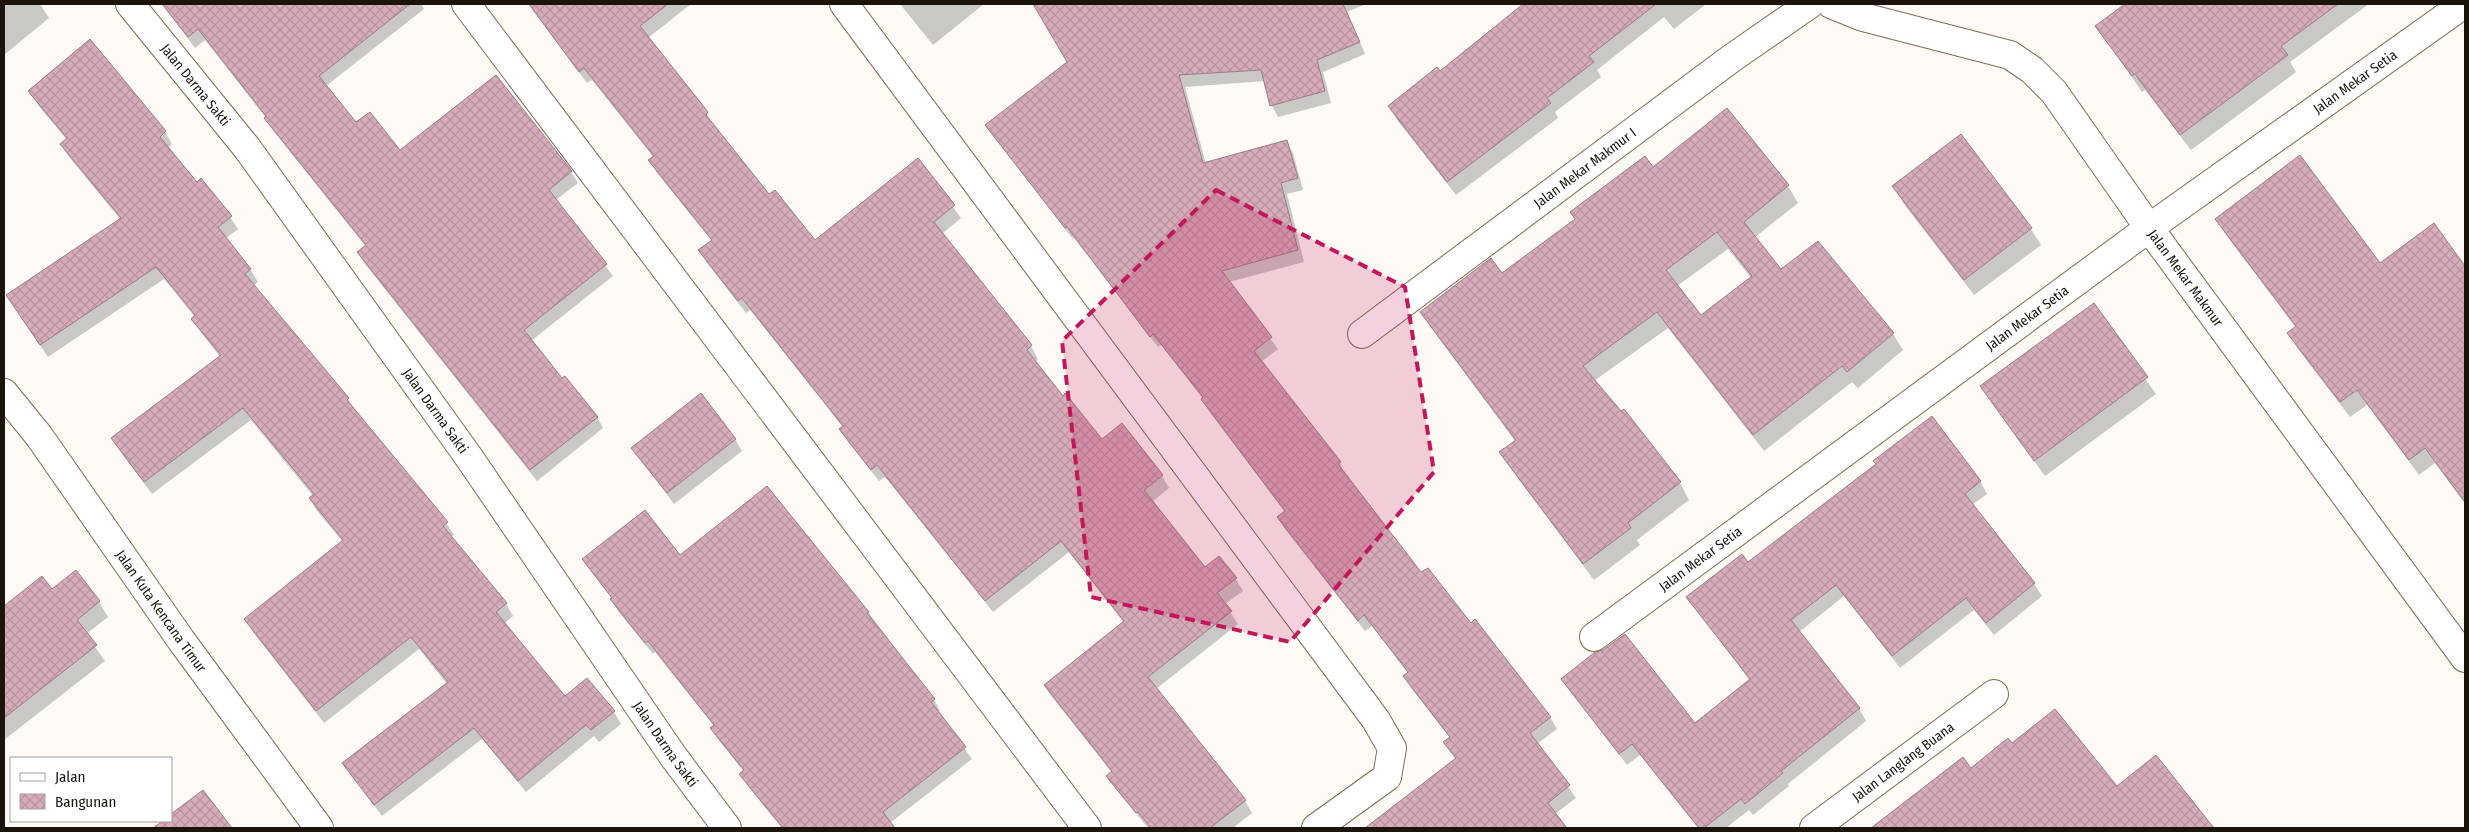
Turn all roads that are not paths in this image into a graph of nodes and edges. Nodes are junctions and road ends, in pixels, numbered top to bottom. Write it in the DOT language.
graph roads {
  1 [pos="130,4"];
  2 [pos="466,4"];
  3 [pos="844,4"];
  4 [pos="1810,4"];
  5 [pos="1831,4"];
  6 [pos="2464,4"];
  7 [pos="2149,228"];
  8 [pos="1362,334"];
  9 [pos="4,393"];
  10 [pos="1594,637"];
  11 [pos="2465,658"];
  12 [pos="1994,694"];
  13 [pos="319,828"];
  14 [pos="727,828"];
  15 [pos="1087,828"];
  16 [pos="1316,828"];
  17 [pos="1814,828"];
  1 -- 14 [label="street, Jalan Darma Sakti"];
  2 -- 15 [label="street"];
  3 -- 16 [label="street"];
  4 -- 8 [label="street, Jalan Mekar Makmur I"];
  5 -- 7 [label="street, Jalan Mekar Makmur"];
  6 -- 7 [label="street, Jalan Mekar Setia"];
  7 -- 10 [label="street, Jalan Mekar Setia"];
  7 -- 11 [label="street, Jalan Mekar Makmur"];
  9 -- 13 [label="street, Jalan Kuta Kencana Timur"];
  12 -- 17 [label="street, Jalan Langlang Buana"];
}
